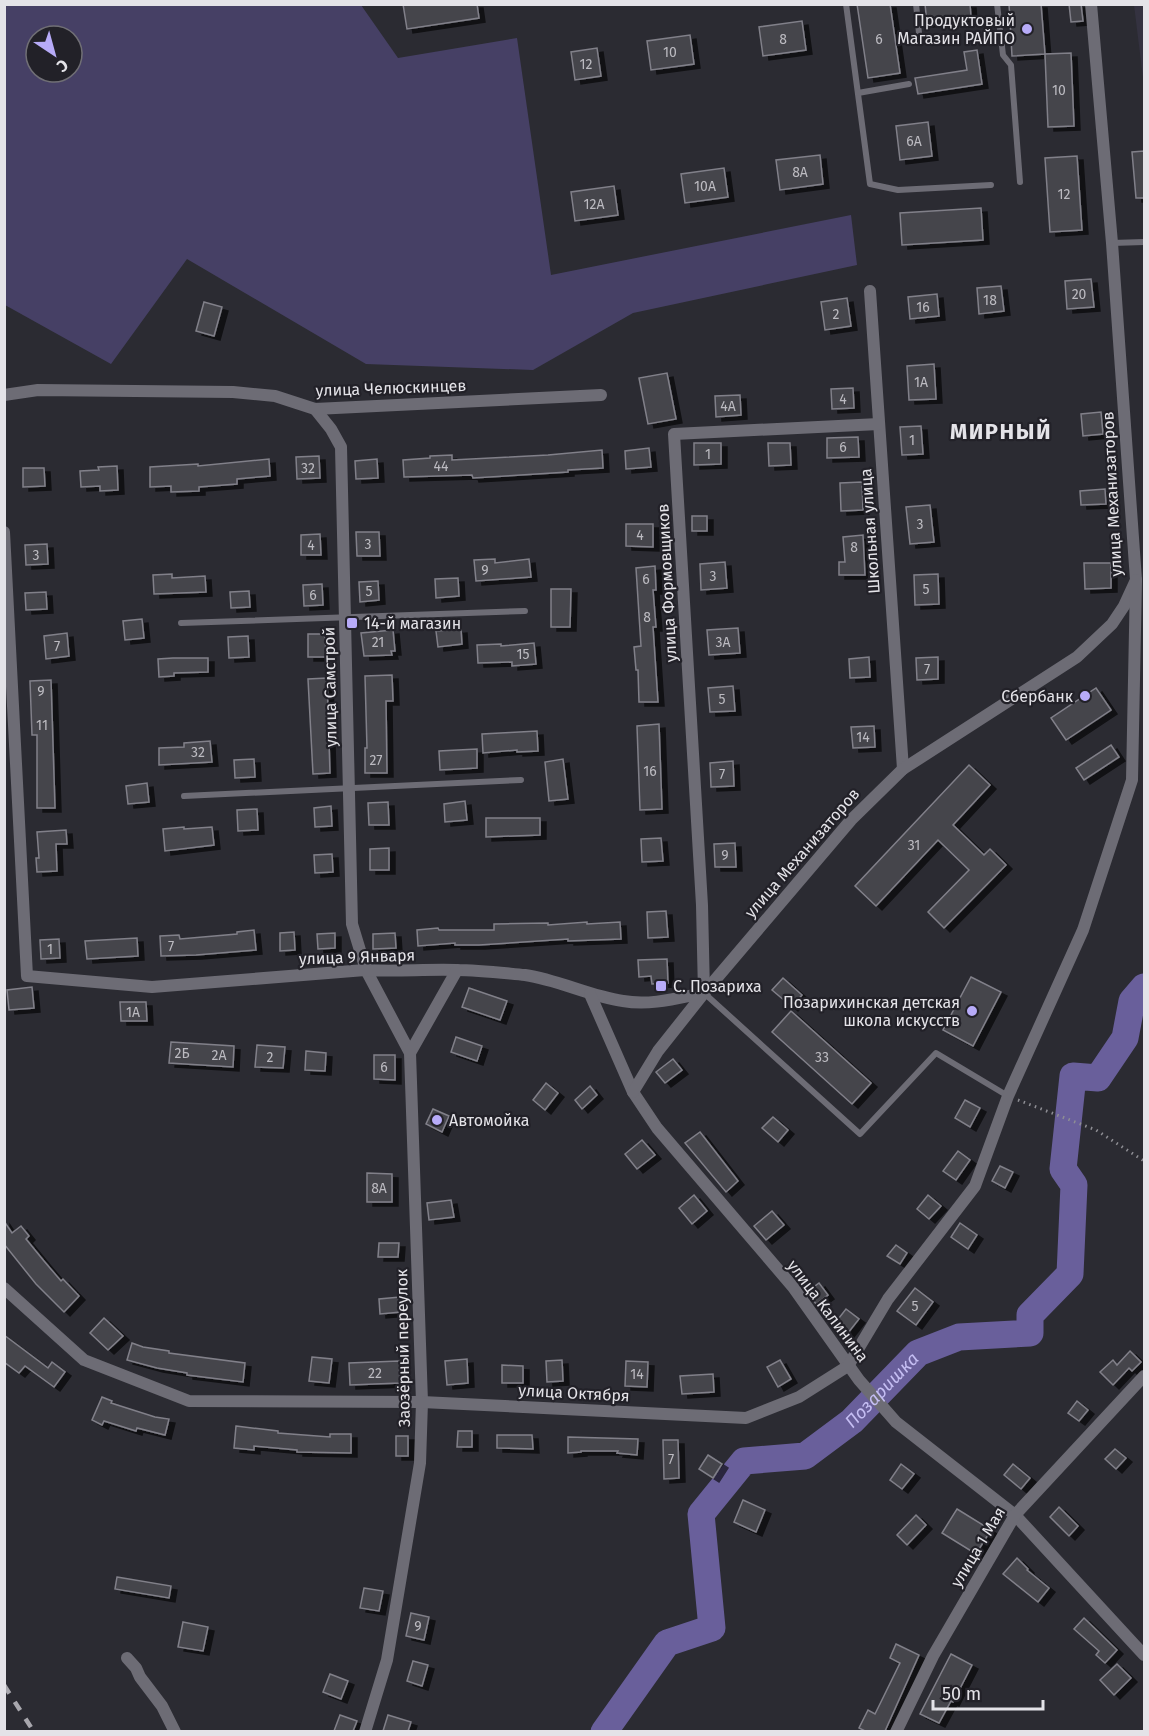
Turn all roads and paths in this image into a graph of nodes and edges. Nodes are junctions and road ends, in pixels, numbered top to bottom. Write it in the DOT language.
graph roads {
  1 [pos="846,4"];
  2 [pos="916,4"];
  3 [pos="997,4"];
  4 [pos="1091,4"];
  5 [pos="920,33"];
  6 [pos="909,84"];
  7 [pos="858,93"];
  8 [pos="1020,182"];
  9 [pos="991,185"];
  10 [pos="1144,242"];
  11 [pos="1112,243"];
  12 [pos="870,291"];
  13 [pos="4,395"];
  14 [pos="601,395"];
  15 [pos="315,409"];
  16 [pos="879,424"];
  17 [pos="4,532"];
  18 [pos="1136,580"];
  19 [pos="525,611"];
  20 [pos="346,618"];
  21 [pos="181,623"];
  22 [pos="7,647"];
  23 [pos="903,769"];
  24 [pos="521,780"];
  25 [pos="348,789"];
  26 [pos="184,796"];
  27 [pos="366,970"];
  28 [pos="458,970"];
  29 [pos="704,993"];
  30 [pos="590,994"];
  31 [pos="410,1053"];
  32 [pos="633,1092"];
  33 [pos="1008,1096"];
  34 [pos="1144,1161"];
  35 [pos="4,1288"];
  36 [pos="848,1366"];
  37 [pos="1144,1376"];
  38 [pos="422,1402"];
  39 [pos="1015,1515"];
  40 [pos="1144,1655"];
  41 [pos="127,1658"];
  42 [pos="175,1731"];
  43 [pos="365,1731"];
  44 [pos="896,1731"];
  1 -- 7 [label="lane"];
  2 -- 5 [label="lane"];
  3 -- 8 [label="lane"];
  4 -- 11 [label="street, улица Механизаторов"];
  6 -- 7 [label="lane"];
  7 -- 9 [label="lane"];
  10 -- 11 [label="lane"];
  11 -- 18 [label="street, улица Механизаторов"];
  12 -- 16 [label="street, Школьная улица"];
  13 -- 15 [label="street, улица Челюскинцев"];
  14 -- 15 [label="street, улица Челюскинцев"];
  15 -- 20 [label="street, улица Самстрой"];
  16 -- 23 [label="street, Школьная улица"];
  16 -- 29 [label="street, улица Формовщиков"];
  17 -- 22 [label="street"];
  18 -- 23 [label="street, улица Механизаторов"];
  18 -- 33 [label="street, улица Октября"];
  19 -- 20 [label="lane"];
  20 -- 21 [label="lane"];
  20 -- 25 [label="street, улица Самстрой"];
  22 -- 27 [label="street, улица 9 Января"];
  23 -- 29 [label="street, улица Механизаторов"];
  24 -- 25 [label="lane"];
  25 -- 26 [label="lane"];
  25 -- 27 [label="street, улица Самстрой"];
  27 -- 28 [label="street, улица 9 Января"];
  27 -- 31 [label="street, Заозёрный переулок"];
  28 -- 30 [label="street, улица 9 Января"];
  28 -- 31 [label="street"];
  29 -- 30 [label="street, улица 9 Января"];
  29 -- 32 [label="street, улица Механизаторов"];
  29 -- 33 [label="lane"];
  30 -- 32 [label="street, улица Калинина"];
  31 -- 38 [label="street, Заозёрный переулок"];
  32 -- 36 [label="street, улица Калинина"];
  33 -- 34 [label="path"];
  33 -- 36 [label="street, улица Октября"];
  35 -- 38 [label="street, улица Октября"];
  36 -- 38 [label="street, улица Октября"];
  36 -- 39 [label="street, улица Калинина"];
  37 -- 39 [label="street, улица 1 Мая"];
  38 -- 43 [label="street, Заозёрный переулок"];
  39 -- 40 [label="street, улица Калинина"];
  39 -- 44 [label="street, улица 1 Мая"];
  41 -- 42 [label="street"];
}
